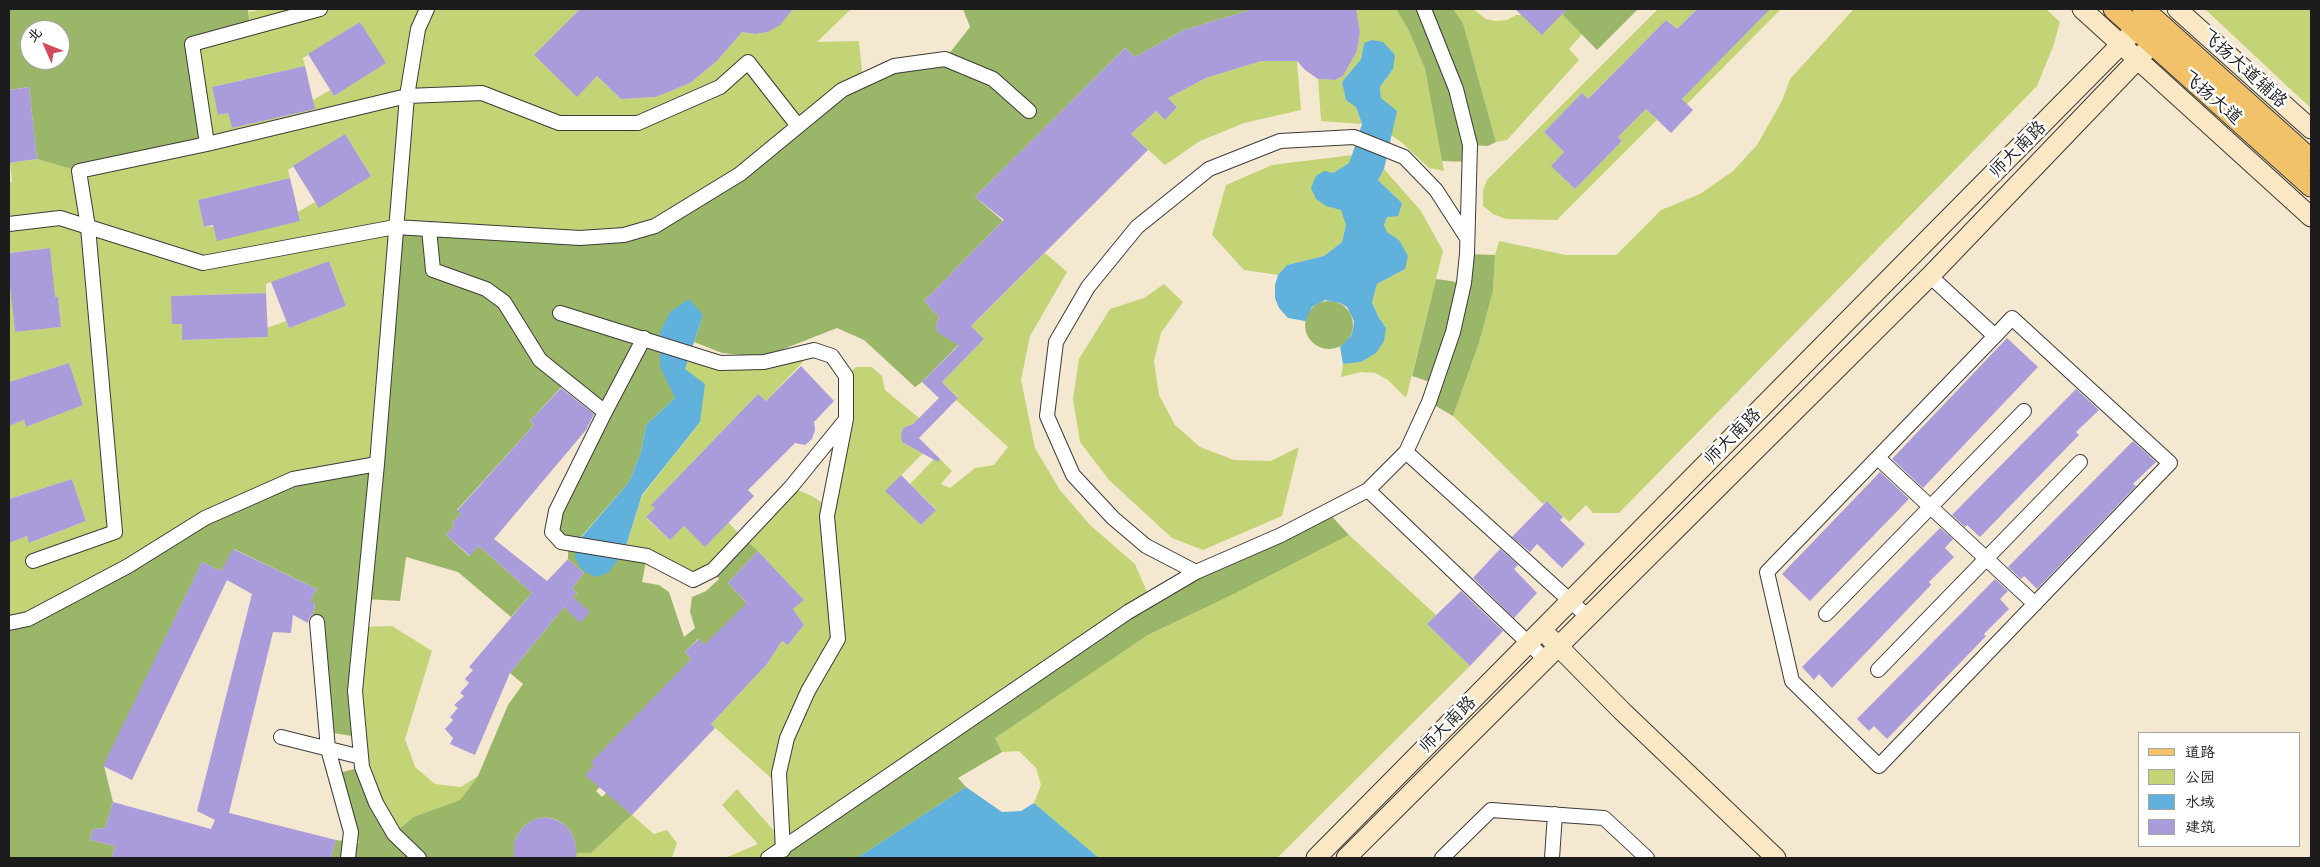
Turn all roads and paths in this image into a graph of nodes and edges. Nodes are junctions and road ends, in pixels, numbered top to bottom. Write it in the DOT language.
graph roads {
  1 [pos="320,9"];
  2 [pos="427,9"];
  3 [pos="1424,9"];
  4 [pos="2082,9"];
  5 [pos="2114,9"];
  6 [pos="2177,9"];
  7 [pos="2137,25"];
  8 [pos="2152,45"];
  9 [pos="407,96"];
  10 [pos="1029,111"];
  11 [pos="798,126"];
  12 [pos="2311,129"];
  13 [pos="2254,134"];
  14 [pos="207,144"];
  15 [pos="2311,160"];
  16 [pos="2311,186"];
  17 [pos="2306,213"];
  18 [pos="9,224"];
  19 [pos="88,227"];
  20 [pos="395,227"];
  21 [pos="429,229"];
  22 [pos="1467,238"];
  23 [pos="1930,276"];
  24 [pos="560,313"];
  25 [pos="1995,336"];
  26 [pos="644,338"];
  27 [pos="2024,411"];
  28 [pos="605,412"];
  29 [pos="846,419"];
  30 [pos="1406,452"];
  31 [pos="1878,458"];
  32 [pos="2080,462"];
  33 [pos="377,464"];
  34 [pos="1368,490"];
  35 [pos="1931,507"];
  36 [pos="1985,558"];
  37 [pos="33,561"];
  38 [pos="1196,572"];
  39 [pos="1570,601"];
  40 [pos="2035,604"];
  41 [pos="1826,614"];
  42 [pos="1588,617"];
  43 [pos="317,622"];
  44 [pos="9,623"];
  45 [pos="1542,630"];
  46 [pos="1528,645"];
  47 [pos="1558,646"];
  48 [pos="1544,660"];
  49 [pos="1878,670"];
  50 [pos="281,737"];
  51 [pos="328,748"];
  52 [pos="361,757"];
  53 [pos="1555,814"];
  54 [pos="783,850"];
  55 [pos="348,858"];
  56 [pos="419,858"];
  57 [pos="768,858"];
  58 [pos="1316,858"];
  59 [pos="1346,858"];
  60 [pos="1442,858"];
  61 [pos="1552,858"];
  62 [pos="1647,858"];
  63 [pos="1776,858"];
  1 -- 14 [label="street"];
  2 -- 9 [label="street"];
  3 -- 22 [label="street"];
  4 -- 7 [label="main road"];
  5 -- 7 [label="main road, 飞扬大道"];
  6 -- 12 [label="main road, 飞扬大道辅路"];
  7 -- 8 [label="main road, 飞扬大道"];
  7 -- 39 [label="main road, 师大南路"];
  8 -- 13 [label="main road, 飞扬大道"];
  8 -- 15 [label="main road, 飞扬大道"];
  8 -- 17 [label="main road"];
  8 -- 23 [label="main road, 师大南路"];
  9 -- 11 [label="street"];
  9 -- 14 [label="street"];
  9 -- 20 [label="street"];
  10 -- 11 [label="street"];
  11 -- 21 [label="street"];
  13 -- 16 [label="main road, 飞扬大道"];
  13 -- 17 [label="main road"];
  14 -- 19 [label="street"];
  18 -- 19 [label="street"];
  19 -- 20 [label="street"];
  19 -- 37 [label="street"];
  20 -- 21 [label="street"];
  20 -- 33 [label="street"];
  21 -- 28 [label="street"];
  22 -- 30 [label="street"];
  22 -- 38 [label="street"];
  23 -- 25 [label="street"];
  23 -- 42 [label="main road, 师大南路"];
  24 -- 26 [label="street"];
  25 -- 31 [label="street"];
  25 -- 40 [label="street"];
  26 -- 28 [label="street"];
  26 -- 29 [label="street"];
  27 -- 35 [label="street"];
  28 -- 29 [label="street"];
  29 -- 54 [label="street"];
  30 -- 34 [label="street"];
  30 -- 39 [label="street"];
  31 -- 35 [label="street"];
  31 -- 40 [label="street"];
  32 -- 36 [label="street"];
  33 -- 44 [label="street"];
  33 -- 52 [label="street"];
  34 -- 38 [label="street"];
  34 -- 46 [label="street"];
  35 -- 36 [label="street"];
  35 -- 41 [label="street"];
  36 -- 40 [label="street"];
  36 -- 49 [label="street"];
  38 -- 54 [label="street"];
  39 -- 42 [label="street"];
  39 -- 45 [label="main road, 师大南路"];
  42 -- 47 [label="main road, 师大南路"];
  43 -- 51 [label="street"];
  45 -- 46 [label="main road, 师大南路"];
  45 -- 47 [label="main road"];
  46 -- 48 [label="street"];
  46 -- 58 [label="main road, 师大南路"];
  47 -- 48 [label="main road, 师大南路"];
  47 -- 63 [label="main road"];
  48 -- 59 [label="main road, 师大南路"];
  50 -- 51 [label="street"];
  51 -- 52 [label="street"];
  51 -- 55 [label="street"];
  52 -- 56 [label="street"];
  53 -- 60 [label="street"];
  53 -- 61 [label="street"];
  53 -- 62 [label="street"];
  54 -- 57 [label="street"];
}
